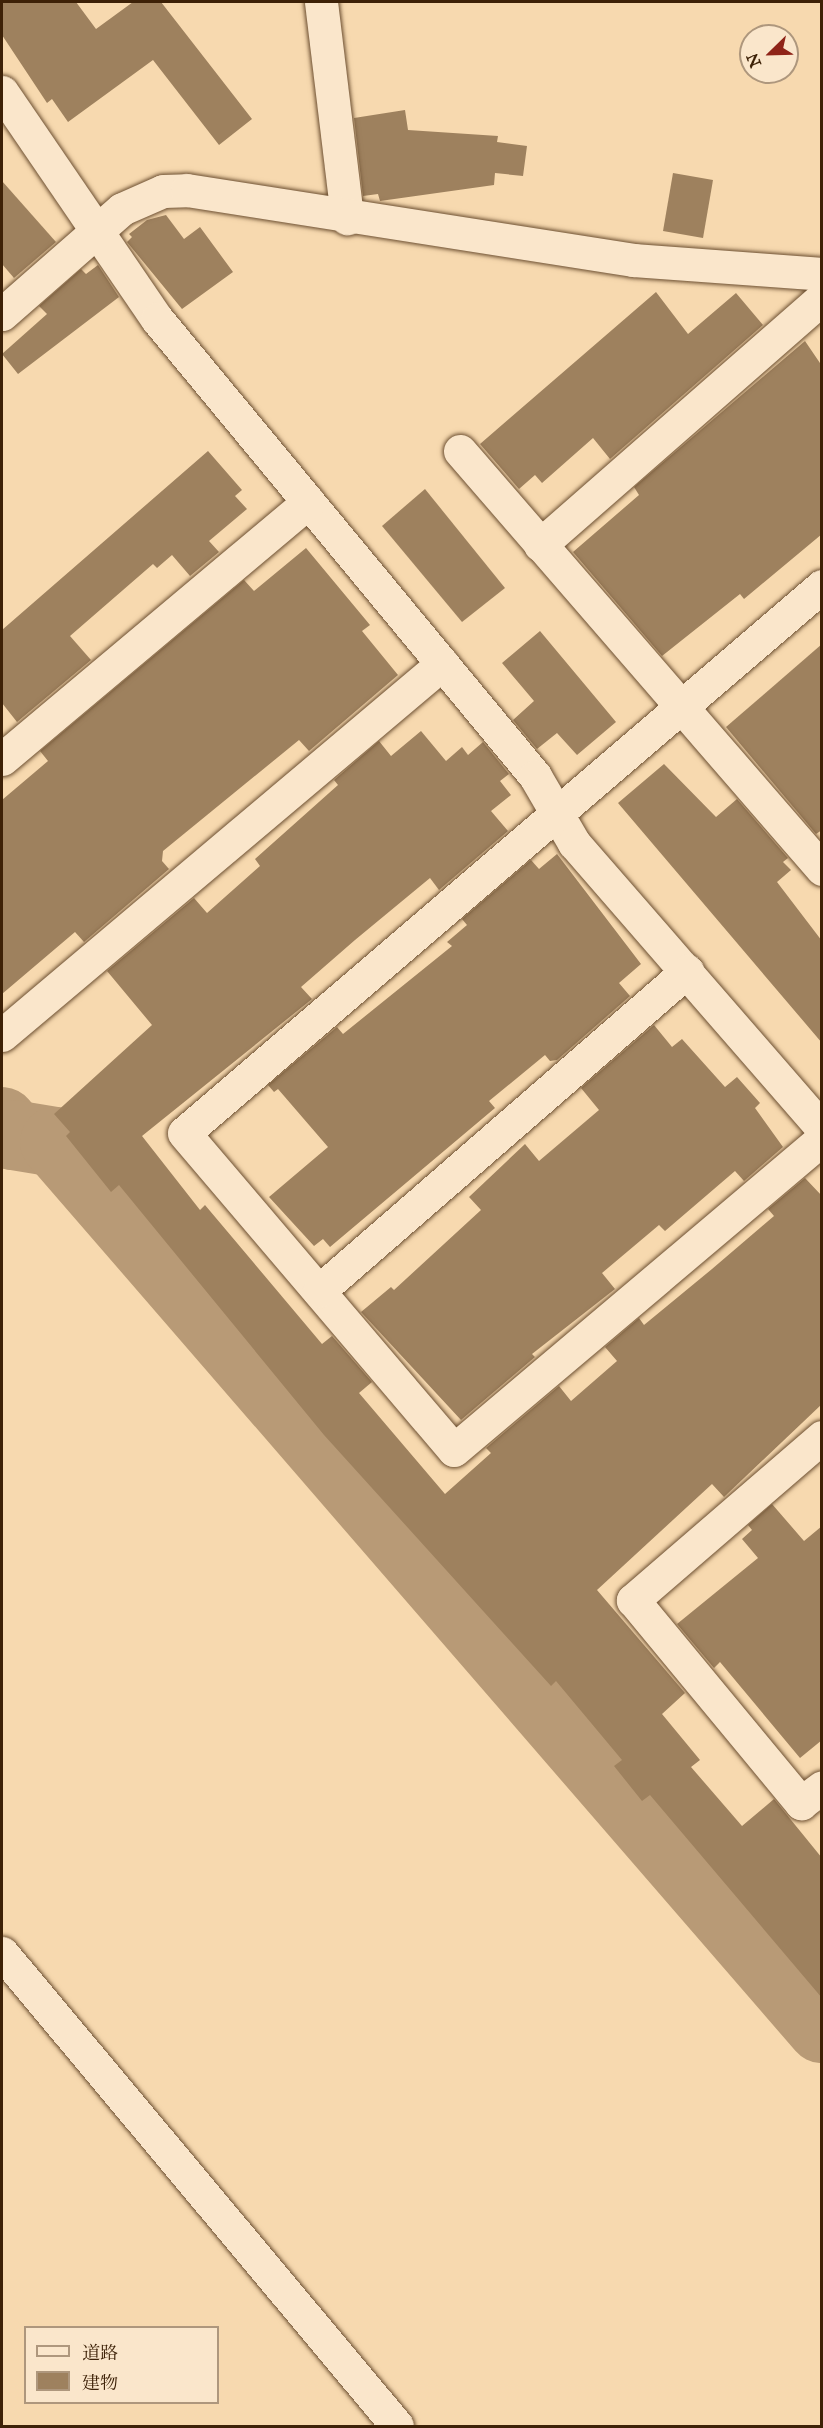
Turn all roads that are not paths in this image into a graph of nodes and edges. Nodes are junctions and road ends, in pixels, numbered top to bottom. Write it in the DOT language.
graph roads {
  1 [pos="321,2"];
  2 [pos="2,92"];
  3 [pos="347,218"];
  4 [pos="95,232"];
  5 [pos="822,274"];
  6 [pos="822,298"];
  7 [pos="2,314"];
  8 [pos="460,451"];
  9 [pos="308,502"];
  10 [pos="540,544"];
  11 [pos="822,586"];
  12 [pos="442,664"];
  13 [pos="680,706"];
  14 [pos="2,759"];
  15 [pos="556,811"];
  16 [pos="822,869"];
  17 [pos="687,971"];
  18 [pos="2,1035"];
  19 [pos="822,1128"];
  20 [pos="822,1139"];
  21 [pos="319,1291"];
  22 [pos="822,1437"];
  23 [pos="822,1787"];
  24 [pos="2,1953"];
  25 [pos="398,2427"];
  1 -- 3 [label="street"];
  2 -- 4 [label="street"];
  3 -- 4 [label="street"];
  3 -- 5 [label="street"];
  4 -- 7 [label="street"];
  4 -- 9 [label="street"];
  6 -- 10 [label="street"];
  8 -- 10 [label="street"];
  9 -- 12 [label="street"];
  9 -- 14 [label="street"];
  10 -- 13 [label="street"];
  11 -- 13 [label="street"];
  12 -- 15 [label="street"];
  12 -- 18 [label="street"];
  13 -- 15 [label="street"];
  13 -- 16 [label="street"];
  15 -- 17 [label="street"];
  15 -- 21 [label="street"];
  17 -- 19 [label="street"];
  17 -- 21 [label="street"];
  20 -- 21 [label="street"];
  22 -- 23 [label="street"];
  24 -- 25 [label="street"];
}
